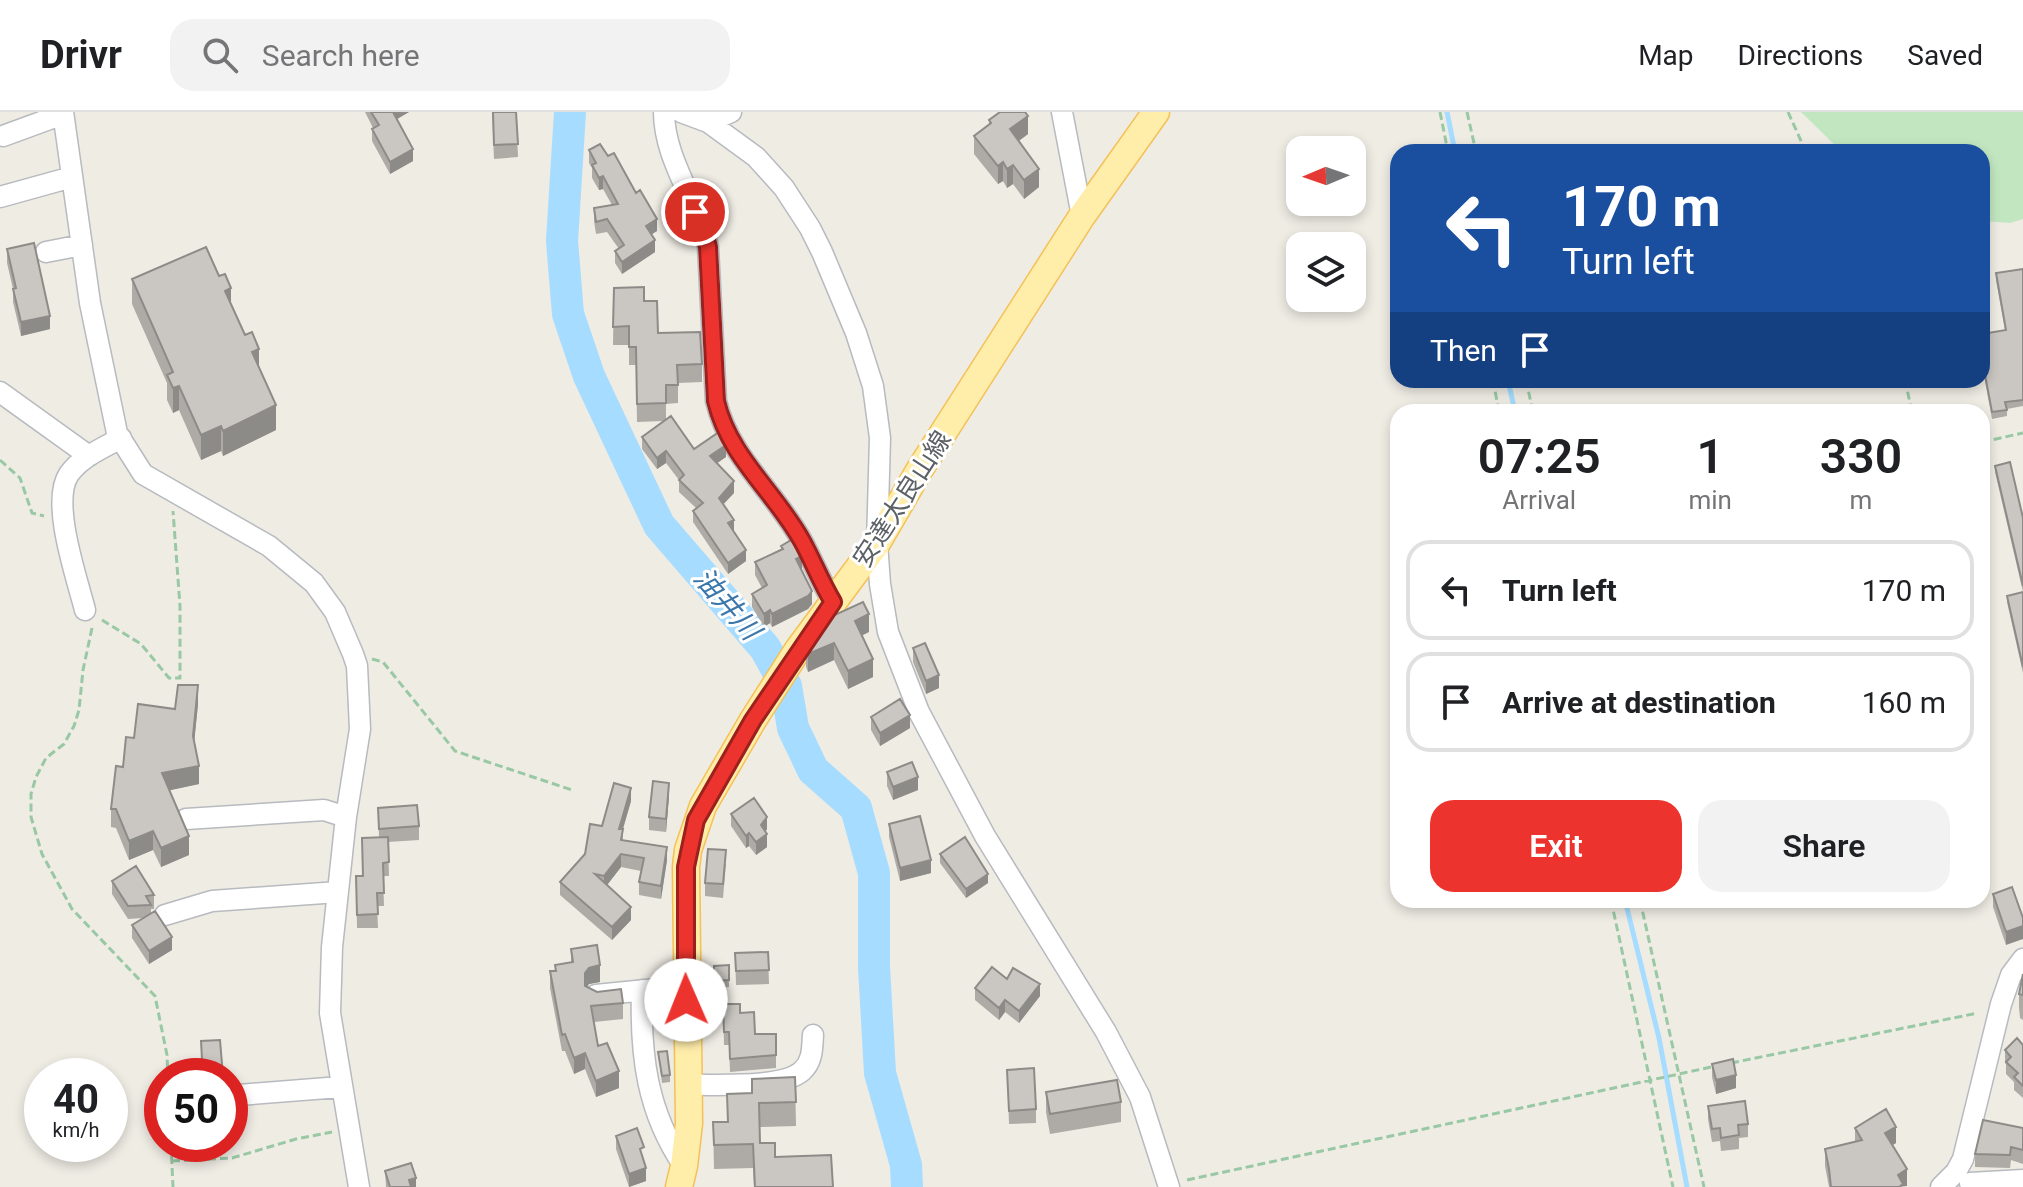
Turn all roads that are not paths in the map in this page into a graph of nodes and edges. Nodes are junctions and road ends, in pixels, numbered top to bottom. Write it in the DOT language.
graph roads {
  1 [pos="664,112"];
  2 [pos="681,112"];
  3 [pos="731,112"];
  4 [pos="1062,112"];
  5 [pos="1156,112"];
  6 [pos="63,113"];
  7 [pos="708,122"];
  8 [pos="3,136"];
  9 [pos="72,177"];
  10 [pos="0,197"];
  11 [pos="1082,216"];
  12 [pos="82,245"];
  13 [pos="46,252"];
  14 [pos="0,392"];
  15 [pos="121,438"];
  16 [pos="89,456"];
  17 [pos="877,543"];
  18 [pos="833,602"];
  19 [pos="85,610"];
  20 [pos="346,817"];
  21 [pos="186,819"];
  22 [pos="338,892"];
  23 [pos="165,915"];
  24 [pos="2023,959"];
  25 [pos="686,986"];
  26 [pos="642,990"];
  27 [pos="596,995"];
  28 [pos="813,1035"];
  29 [pos="688,1085"];
  30 [pos="340,1087"];
  31 [pos="248,1094"];
  32 [pos="682,1176"];
  33 [pos="1967,1179"];
  34 [pos="2023,1180"];
  35 [pos="1168,1186"];
  36 [pos="359,1187"];
  37 [pos="1941,1187"];
  1 -- 18 [label="street"];
  2 -- 7 [label="street"];
  3 -- 7 [label="street"];
  4 -- 11 [label="street"];
  5 -- 11 [label="main road, 安達太良山線"];
  6 -- 8 [label="street"];
  6 -- 9 [label="street"];
  7 -- 17 [label="street"];
  9 -- 10 [label="street"];
  9 -- 12 [label="street"];
  11 -- 17 [label="main road, 安達太良山線"];
  12 -- 13 [label="street"];
  12 -- 15 [label="street"];
  14 -- 16 [label="street"];
  15 -- 16 [label="street"];
  15 -- 20 [label="street"];
  16 -- 19 [label="street"];
  17 -- 18 [label="main road, 安達太良山線"];
  17 -- 35 [label="street"];
  18 -- 25 [label="main road, 安達太良山線"];
  20 -- 21 [label="street"];
  20 -- 22 [label="street"];
  22 -- 23 [label="street"];
  22 -- 30 [label="street"];
  24 -- 33 [label="street"];
  25 -- 26 [label="street"];
  25 -- 29 [label="main road, 安達太良山線"];
  26 -- 27 [label="street"];
  26 -- 32 [label="street"];
  28 -- 29 [label="street"];
  29 -- 32 [label="main road, 安達太良山線"];
  30 -- 31 [label="street"];
  30 -- 36 [label="street"];
  33 -- 34 [label="street"];
  33 -- 37 [label="street"];
}
